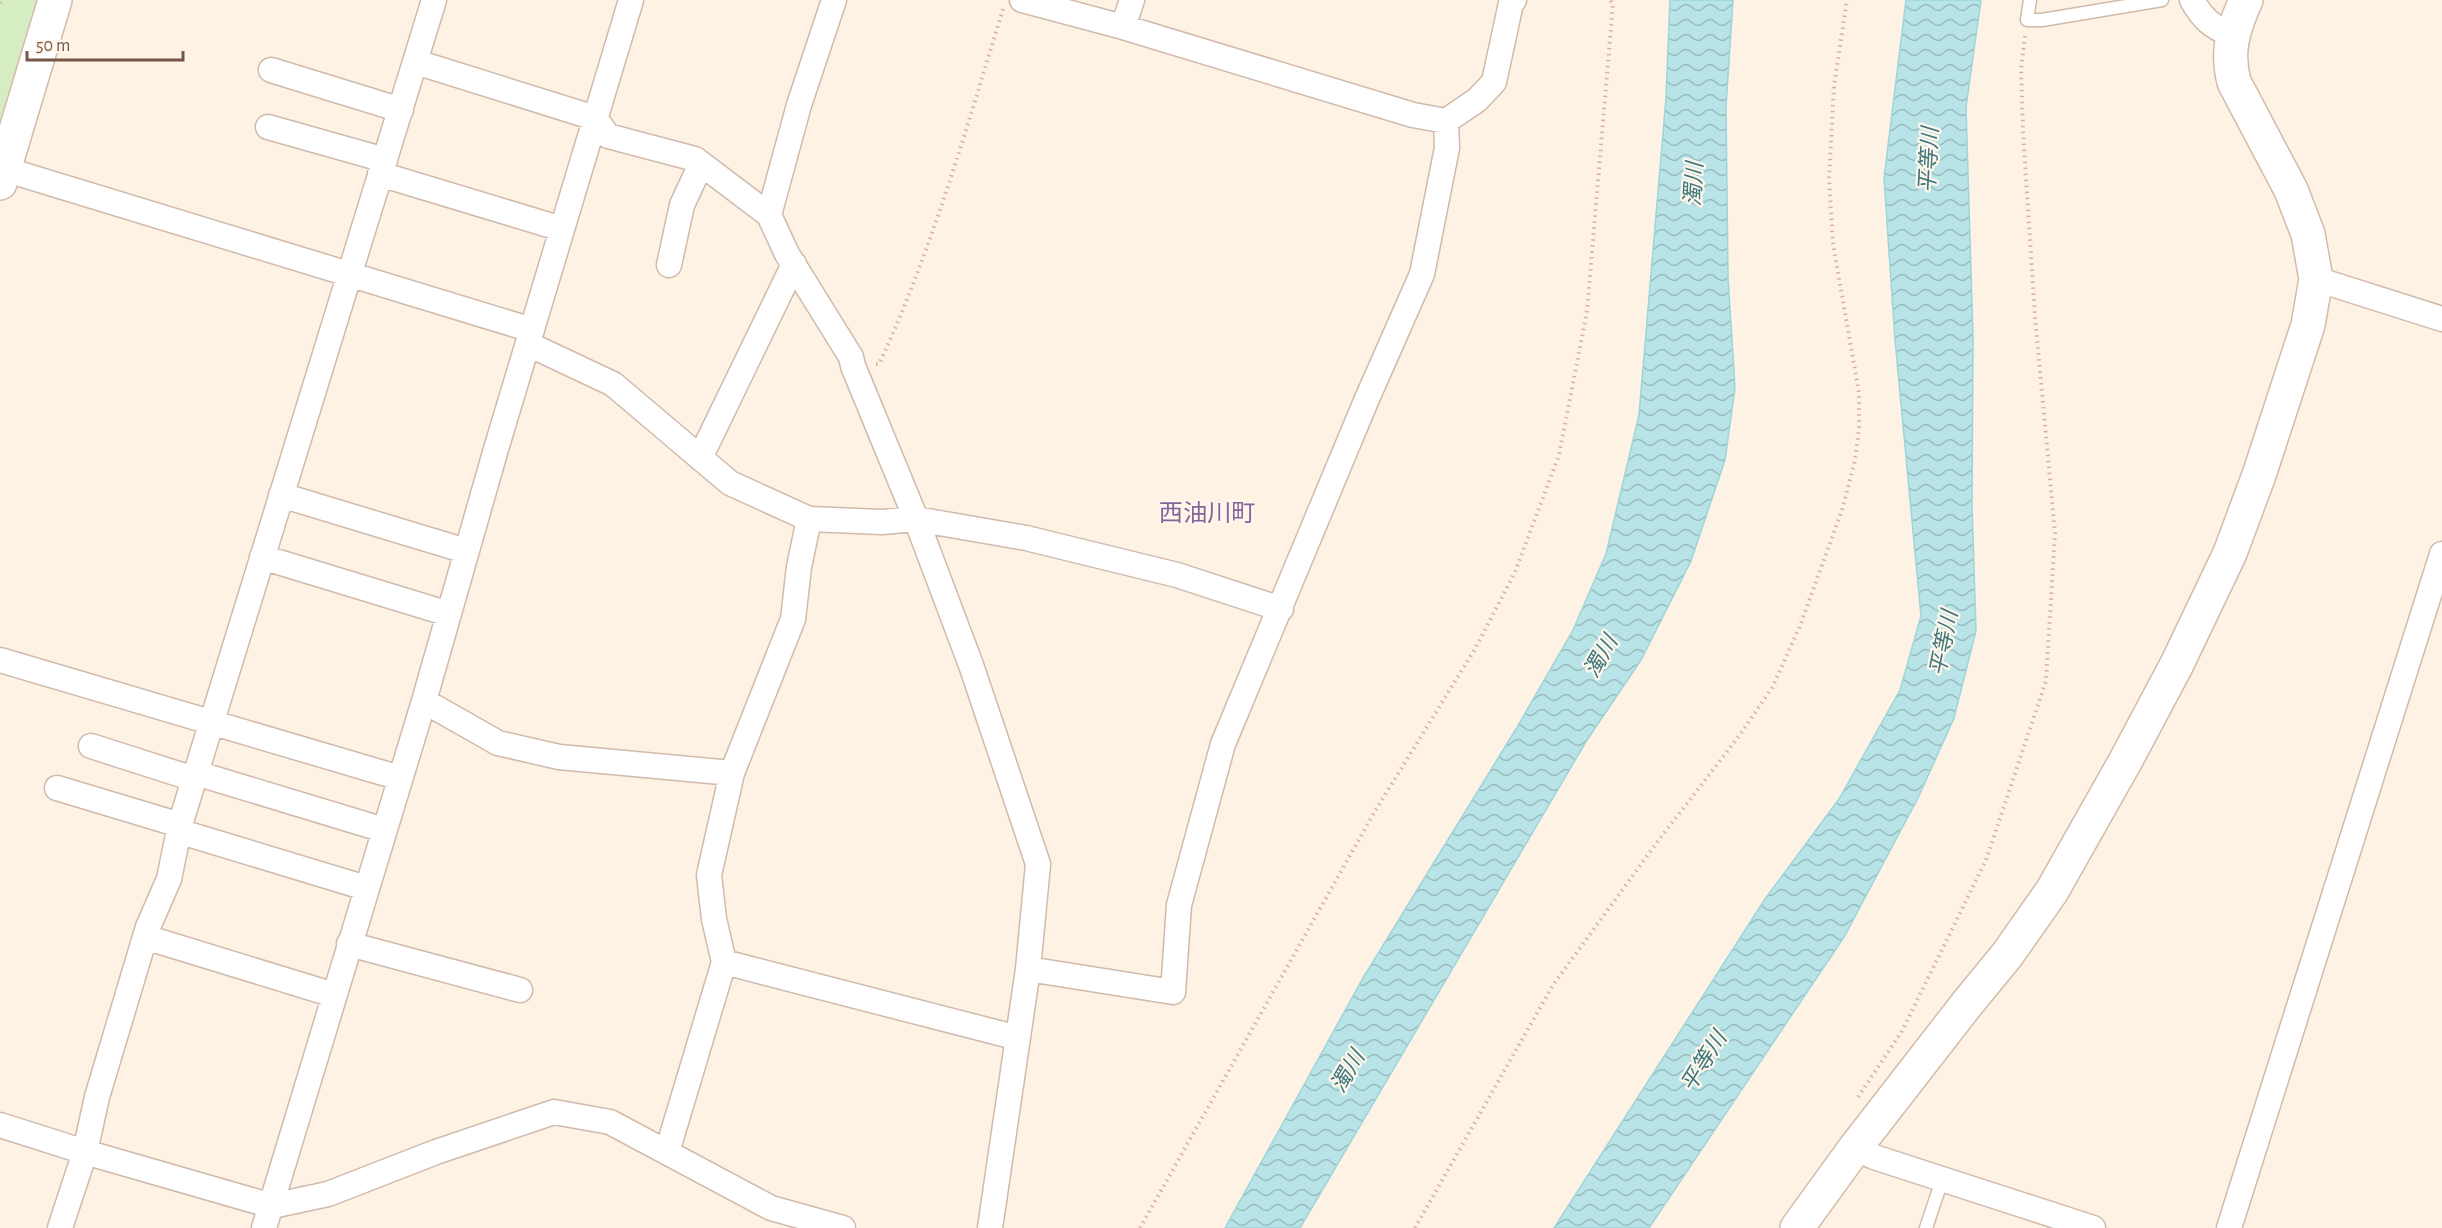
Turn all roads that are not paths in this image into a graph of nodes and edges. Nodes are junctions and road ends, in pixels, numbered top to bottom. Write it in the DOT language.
graph roads {
  1 [pos="55,0"];
  2 [pos="434,0"];
  3 [pos="631,0"];
  4 [pos="834,0"];
  5 [pos="1022,0"];
  6 [pos="1132,0"];
  7 [pos="1514,0"];
  8 [pos="2030,0"];
  9 [pos="2162,0"];
  10 [pos="2192,0"];
  11 [pos="2246,0"];
  12 [pos="1123,27"];
  13 [pos="2232,34"];
  14 [pos="416,62"];
  15 [pos="271,70"];
  16 [pos="401,110"];
  17 [pos="595,118"];
  18 [pos="1446,121"];
  19 [pos="268,127"];
  20 [pos="701,164"];
  21 [pos="383,167"];
  22 [pos="2,176"];
  23 [pos="769,215"];
  24 [pos="562,229"];
  25 [pos="794,264"];
  26 [pos="669,265"];
  27 [pos="349,275"];
  28 [pos="2316,279"];
  29 [pos="2442,319"];
  30 [pos="530,337"];
  31 [pos="700,458"];
  32 [pos="281,495"];
  33 [pos="809,519"];
  34 [pos="916,519"];
  35 [pos="466,551"];
  36 [pos="2442,554"];
  37 [pos="262,557"];
  38 [pos="1281,609"];
  39 [pos="449,614"];
  40 [pos="0,660"];
  41 [pos="424,701"];
  42 [pos="212,723"];
  43 [pos="91,746"];
  44 [pos="732,773"];
  45 [pos="195,776"];
  46 [pos="400,778"];
  47 [pos="57,788"];
  48 [pos="179,828"];
  49 [pos="384,830"];
  50 [pos="366,888"];
  51 [pos="145,937"];
  52 [pos="349,944"];
  53 [pos="724,962"];
  54 [pos="1028,969"];
  55 [pos="520,990"];
  56 [pos="334,995"];
  57 [pos="1018,1038"];
  58 [pos="0,1125"];
  59 [pos="1855,1148"];
  60 [pos="85,1152"];
  61 [pos="667,1152"];
  62 [pos="1942,1180"];
  63 [pos="268,1217"];
  64 [pos="768,1218"];
  65 [pos="60,1228"];
  66 [pos="843,1228"];
  67 [pos="990,1228"];
  68 [pos="1797,1228"];
  69 [pos="1926,1228"];
  70 [pos="2093,1228"];
  71 [pos="2229,1228"];
  1 -- 22 [label="street"];
  2 -- 14 [label="street"];
  3 -- 17 [label="street"];
  4 -- 23 [label="street"];
  5 -- 12 [label="street"];
  6 -- 12 [label="street"];
  7 -- 18 [label="street"];
  8 -- 9 [label="lane"];
  10 -- 13 [label="street"];
  11 -- 13 [label="street"];
  12 -- 18 [label="street"];
  13 -- 28 [label="street"];
  14 -- 16 [label="street"];
  14 -- 17 [label="street"];
  15 -- 16 [label="street"];
  16 -- 21 [label="street"];
  17 -- 20 [label="street"];
  17 -- 24 [label="street"];
  18 -- 38 [label="street"];
  19 -- 21 [label="street"];
  20 -- 23 [label="street"];
  20 -- 26 [label="street"];
  21 -- 24 [label="street"];
  21 -- 27 [label="street"];
  22 -- 27 [label="street"];
  23 -- 25 [label="street"];
  24 -- 30 [label="street"];
  25 -- 31 [label="street"];
  25 -- 34 [label="street"];
  27 -- 30 [label="street"];
  27 -- 32 [label="street"];
  28 -- 29 [label="street"];
  28 -- 59 [label="street"];
  30 -- 31 [label="street"];
  30 -- 35 [label="street"];
  31 -- 33 [label="street"];
  32 -- 35 [label="street"];
  32 -- 37 [label="street"];
  33 -- 34 [label="street"];
  33 -- 44 [label="street"];
  34 -- 38 [label="street"];
  34 -- 54 [label="street"];
  35 -- 39 [label="street"];
  36 -- 71 [label="street"];
  37 -- 39 [label="street"];
  37 -- 42 [label="street"];
  38 -- 54 [label="street"];
  39 -- 41 [label="street"];
  40 -- 42 [label="street"];
  41 -- 44 [label="street"];
  41 -- 46 [label="street"];
  42 -- 45 [label="street"];
  42 -- 46 [label="street"];
  43 -- 45 [label="street"];
  44 -- 53 [label="street"];
  45 -- 48 [label="street"];
  45 -- 49 [label="street"];
  46 -- 49 [label="street"];
  47 -- 48 [label="street"];
  48 -- 50 [label="street"];
  48 -- 51 [label="street"];
  49 -- 50 [label="street"];
  50 -- 52 [label="street"];
  51 -- 56 [label="street"];
  51 -- 60 [label="street"];
  52 -- 55 [label="street"];
  52 -- 56 [label="street"];
  53 -- 57 [label="street"];
  53 -- 61 [label="street"];
  54 -- 57 [label="street"];
  56 -- 63 [label="street"];
  57 -- 67 [label="street"];
  58 -- 60 [label="street"];
  59 -- 62 [label="street"];
  59 -- 68 [label="street"];
  60 -- 63 [label="street"];
  60 -- 65 [label="street"];
  61 -- 63 [label="street"];
  61 -- 64 [label="street"];
  62 -- 69 [label="lane"];
  62 -- 70 [label="street"];
  64 -- 66 [label="street"];
}
